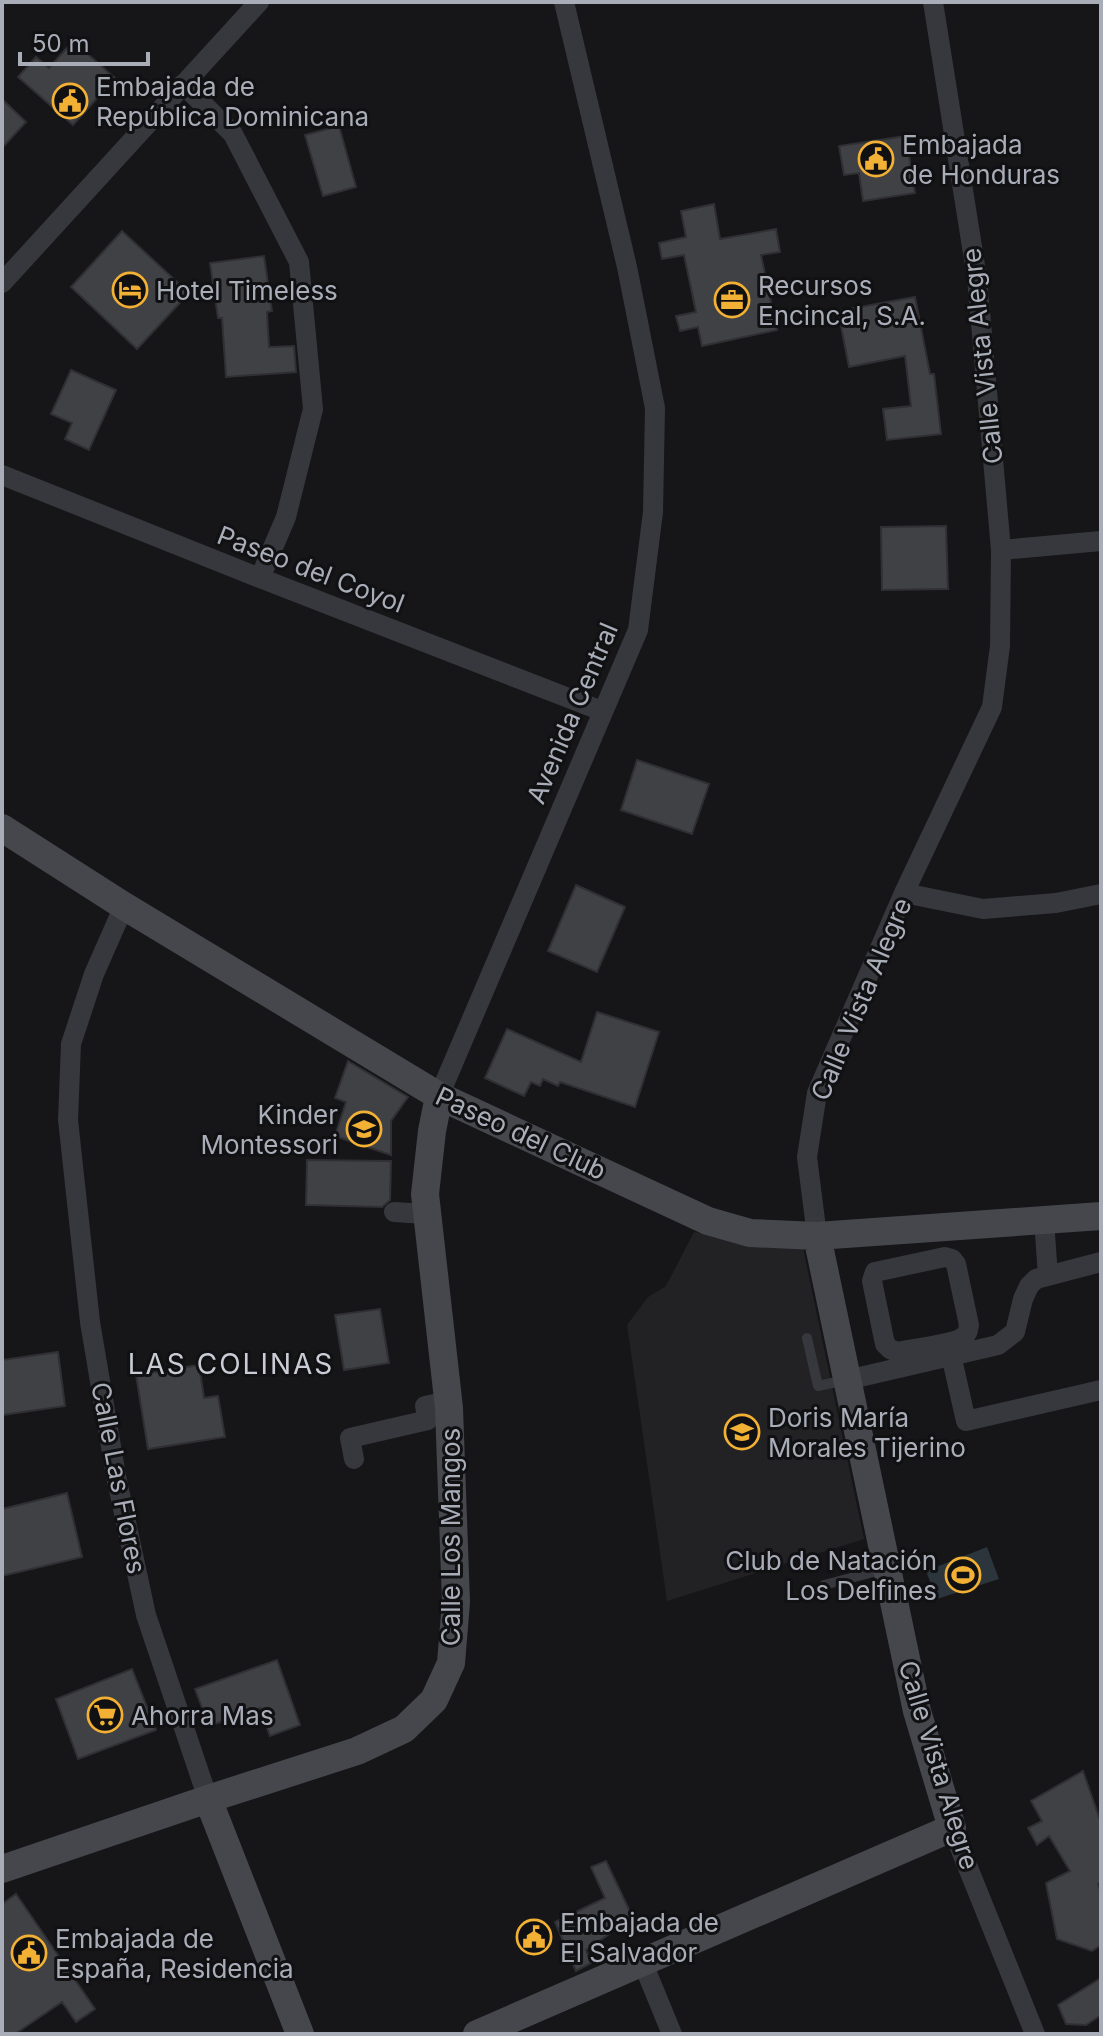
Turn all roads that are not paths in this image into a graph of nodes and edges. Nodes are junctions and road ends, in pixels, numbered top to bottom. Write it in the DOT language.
graph roads {
  1 [pos="259,2"];
  2 [pos="564,2"];
  3 [pos="933,2"];
  4 [pos="183,84"];
  5 [pos="2,283"];
  6 [pos="2,475"];
  7 [pos="1101,541"];
  8 [pos="1001,550"];
  9 [pos="260,578"];
  10 [pos="602,711"];
  11 [pos="2,828"];
  12 [pos="904,893"];
  13 [pos="1101,894"];
  14 [pos="124,906"];
  15 [pos="439,1096"];
  16 [pos="394,1212"];
  17 [pos="426,1214"];
  18 [pos="1101,1216"];
  19 [pos="1044,1220"];
  20 [pos="817,1236"];
  21 [pos="1101,1262"];
  22 [pos="1048,1276"];
  23 [pos="807,1338"];
  24 [pos="949,1349"];
  25 [pos="847,1380"];
  26 [pos="1101,1390"];
  27 [pos="448,1401"];
  28 [pos="354,1459"];
  29 [pos="887,1568"];
  30 [pos="824,1585"];
  31 [pos="208,1799"];
  32 [pos="952,1828"];
  33 [pos="2,1869"];
  34 [pos="642,1961"];
  35 [pos="300,2034"];
  36 [pos="477,2034"];
  37 [pos="672,2034"];
  38 [pos="1035,2034"];
  1 -- 4 [label="street"];
  2 -- 10 [label="street, Avenida Central"];
  3 -- 8 [label="street, Calle Vista Alegre"];
  4 -- 5 [label="street"];
  4 -- 9 [label="street"];
  6 -- 9 [label="street, Paseo del Coyol"];
  7 -- 8 [label="street"];
  8 -- 12 [label="street, Calle Vista Alegre"];
  9 -- 10 [label="street, Paseo del Coyol"];
  10 -- 15 [label="street, Avenida Central"];
  11 -- 14 [label="street, Paseo del Club"];
  12 -- 13 [label="street"];
  12 -- 20 [label="street, Calle Vista Alegre"];
  14 -- 15 [label="street, Paseo del Club"];
  14 -- 31 [label="street, Calle Las Flores"];
  15 -- 17 [label="street, Calle Los Mangos"];
  15 -- 20 [label="street, Paseo del Club"];
  16 -- 17 [label="street"];
  17 -- 27 [label="street, Calle Los Mangos"];
  18 -- 19 [label="street, Paseo del Club"];
  19 -- 20 [label="street, Paseo del Club"];
  19 -- 22 [label="street"];
  20 -- 25 [label="street, Calle Vista Alegre"];
  21 -- 22 [label="street"];
  22 -- 24 [label="street"];
  23 -- 25 [label="lane"];
  24 -- 24 [label="street"];
  24 -- 25 [label="street"];
  24 -- 26 [label="street"];
  25 -- 29 [label="street, Calle Vista Alegre"];
  27 -- 28 [label="street"];
  27 -- 31 [label="street, Calle Los Mangos"];
  29 -- 30 [label="lane"];
  29 -- 32 [label="street, Calle Vista Alegre"];
  31 -- 33 [label="street, Calle Los Mangos"];
  31 -- 35 [label="street, Calle Las Flores"];
  32 -- 34 [label="street"];
  32 -- 38 [label="street, Calle Vista Alegre"];
  34 -- 36 [label="street"];
  34 -- 37 [label="street"];
}
